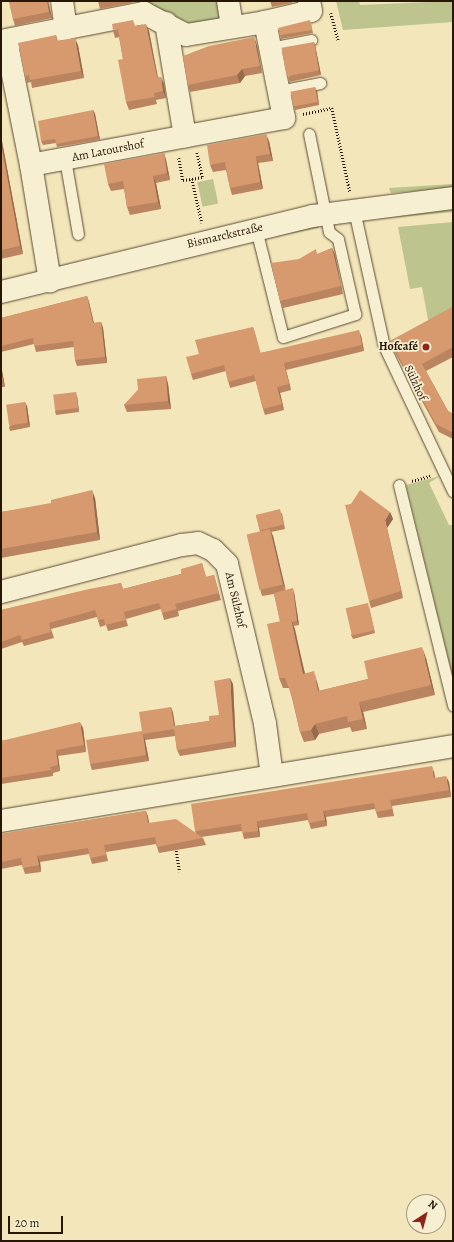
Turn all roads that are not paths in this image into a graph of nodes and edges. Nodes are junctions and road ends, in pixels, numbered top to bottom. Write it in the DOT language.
graph roads {
  1 [pos="62,1"];
  2 [pos="228,1"];
  3 [pos="309,1"];
  4 [pos="143,7"];
  5 [pos="265,22"];
  6 [pos="166,23"];
  7 [pos="232,27"];
  8 [pos="66,29"];
  9 [pos="311,40"];
  10 [pos="4,41"];
  11 [pos="270,48"];
  12 [pos="7,79"];
  13 [pos="320,83"];
  14 [pos="279,91"];
  15 [pos="309,134"];
  16 [pos="185,136"];
  17 [pos="65,159"];
  18 [pos="31,165"];
  19 [pos="453,198"];
  20 [pos="354,210"];
  21 [pos="325,214"];
  22 [pos="256,229"];
  23 [pos="78,234"];
  24 [pos="50,281"];
  25 [pos="1,292"];
  26 [pos="399,485"];
  27 [pos="452,487"];
  28 [pos="1,592"];
  29 [pos="453,705"];
  30 [pos="453,746"];
  31 [pos="272,776"];
  32 [pos="1,821"];
  1 -- 8 [label="street"];
  2 -- 7 [label="street"];
  3 -- 5 [label="street"];
  4 -- 6 [label="street"];
  4 -- 8 [label="street"];
  5 -- 7 [label="street"];
  5 -- 11 [label="street"];
  6 -- 7 [label="street"];
  6 -- 16 [label="street"];
  8 -- 10 [label="street"];
  9 -- 11 [label="lane"];
  10 -- 12 [label="street"];
  11 -- 14 [label="street"];
  12 -- 18 [label="street"];
  13 -- 14 [label="lane"];
  14 -- 16 [label="street, Am Latourshof"];
  15 -- 21 [label="lane"];
  16 -- 17 [label="street, Am Latourshof"];
  17 -- 18 [label="street, Am Latourshof"];
  17 -- 23 [label="lane"];
  18 -- 24 [label="street"];
  19 -- 20 [label="street, Bismarckstraße"];
  20 -- 21 [label="street, Bismarckstraße"];
  20 -- 27 [label="lane, Sülzhof"];
  21 -- 22 [label="street, Bismarckstraße"];
  21 -- 22 [label="lane"];
  22 -- 24 [label="street, Bismarckstraße"];
  24 -- 25 [label="street, Bismarckstraße"];
  26 -- 29 [label="lane"];
  28 -- 31 [label="street, Am Sülzhof"];
  30 -- 31 [label="street"];
  31 -- 32 [label="street"];
}
